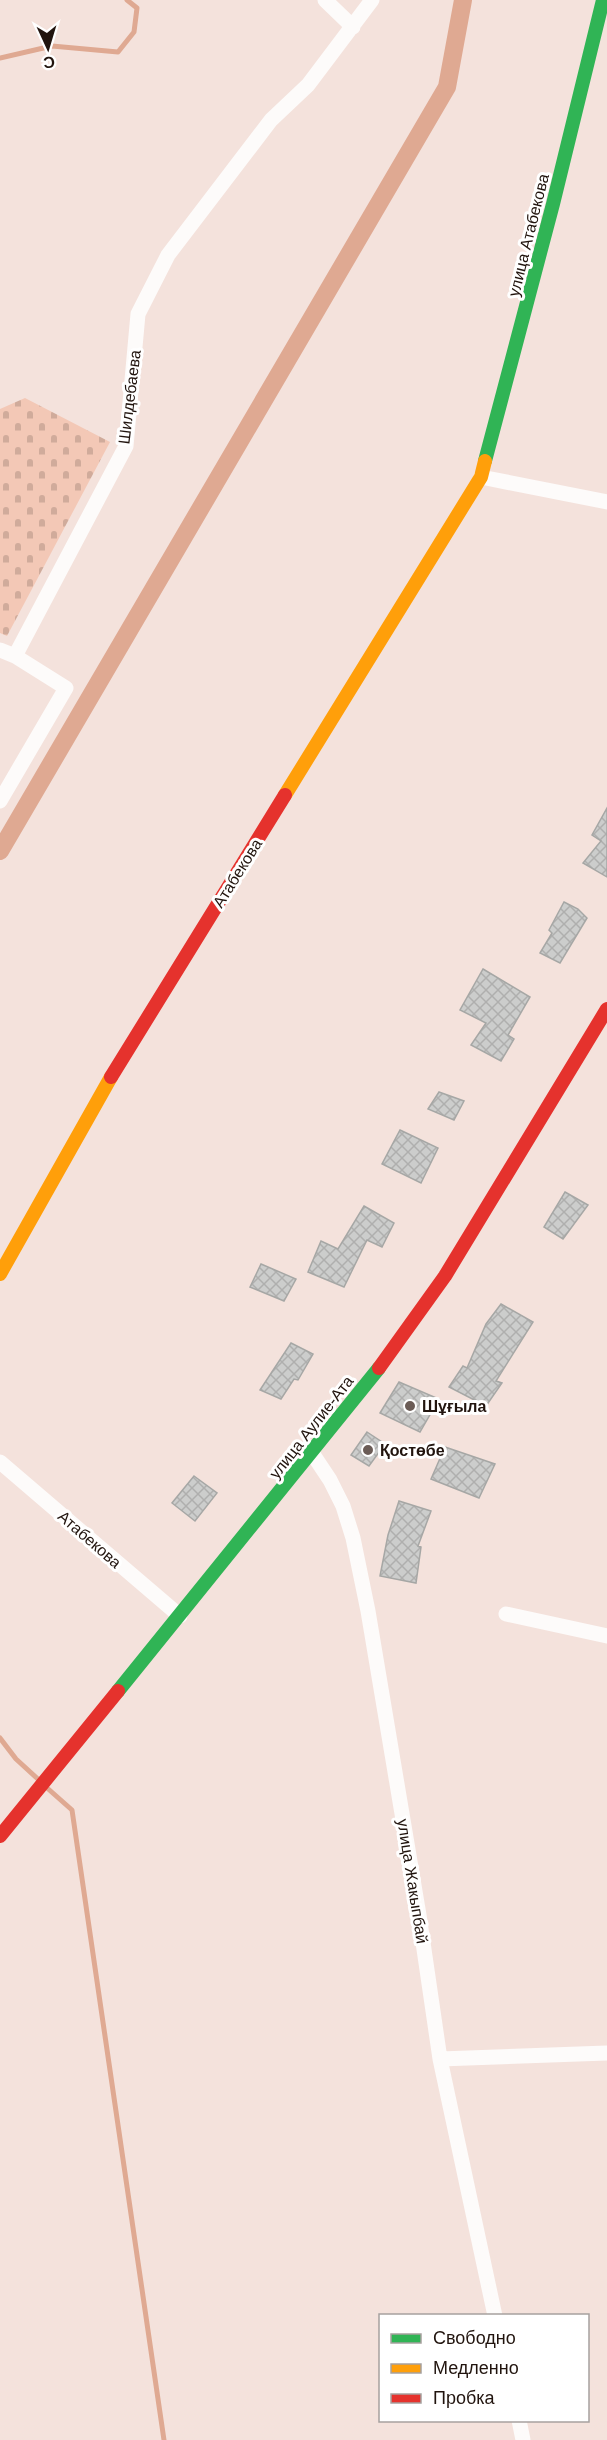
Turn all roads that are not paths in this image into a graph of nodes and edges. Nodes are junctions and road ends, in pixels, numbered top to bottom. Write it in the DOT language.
graph roads {
  1 [pos="325,0"];
  2 [pos="372,0"];
  3 [pos="603,0"];
  4 [pos="353,27"];
  5 [pos="482,477"];
  6 [pos="607,502"];
  7 [pos="0,650"];
  8 [pos="15,656"];
  9 [pos="0,801"];
  10 [pos="607,1010"];
  11 [pos="0,1274"];
  12 [pos="312,1453"];
  13 [pos="0,1462"];
  14 [pos="506,1614"];
  15 [pos="180,1616"];
  16 [pos="607,1636"];
  17 [pos="0,1836"];
  18 [pos="607,2053"];
  19 [pos="440,2059"];
  20 [pos="495,2314"];
  21 [pos="519,2422"];
  22 [pos="523,2440"];
  1 -- 4 [label="street"];
  2 -- 4 [label="street, Шилдебаева"];
  3 -- 5 [label="street, улица Атабекова"];
  4 -- 8 [label="street, Шилдебаева"];
  5 -- 6 [label="street"];
  5 -- 11 [label="street, Атабекова"];
  7 -- 8 [label="street"];
  8 -- 9 [label="street"];
  10 -- 12 [label="street, улица Аулие-Ата"];
  12 -- 15 [label="street, улица Аулие-Ата"];
  12 -- 19 [label="street, улица Жакыпбай"];
  13 -- 15 [label="street, Атабекова"];
  14 -- 16 [label="street"];
  15 -- 17 [label="street, улица Аулие-Ата"];
  18 -- 19 [label="street"];
  19 -- 20 [label="street, улица Жакыпбай"];
  21 -- 22 [label="street"];
}
